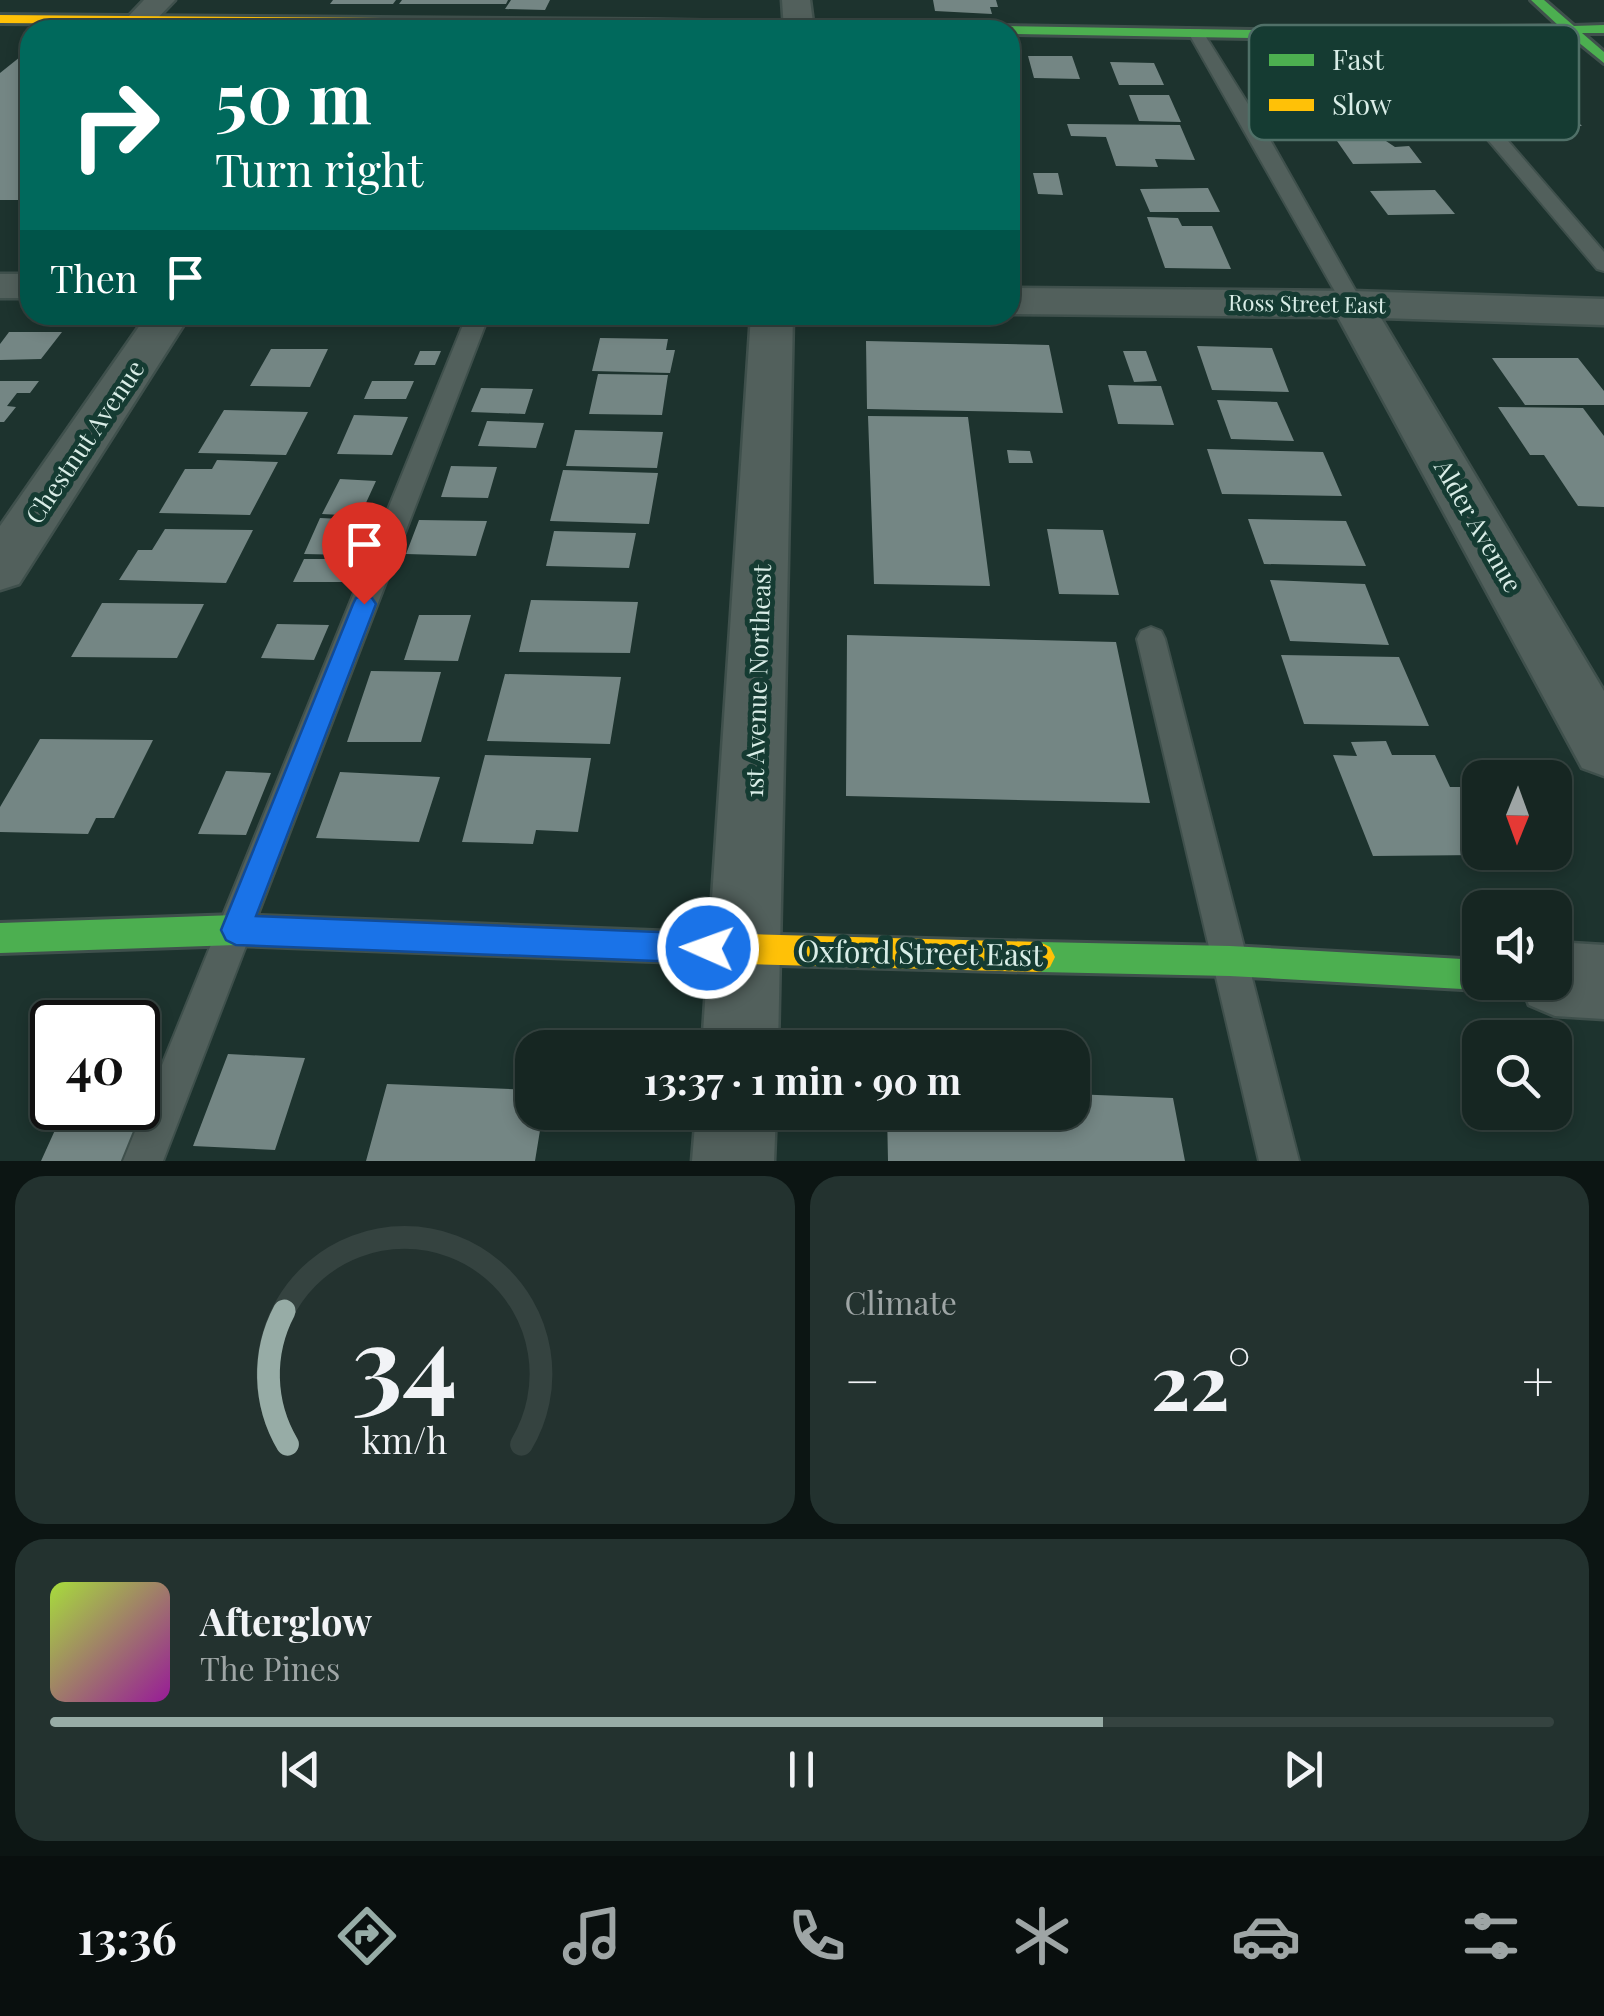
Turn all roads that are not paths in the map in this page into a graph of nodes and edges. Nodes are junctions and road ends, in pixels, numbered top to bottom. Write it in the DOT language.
graph roads {
  1 [pos="1537,0"];
  2 [pos="1574,0"];
  3 [pos="150,10"];
  4 [pos="799,14"];
  5 [pos="0,19"];
  6 [pos="828,20"];
  7 [pos="1565,25"];
  8 [pos="1604,27"];
  9 [pos="1020,28"];
  10 [pos="1579,28"];
  11 [pos="1196,32"];
  12 [pos="1249,32"];
  13 [pos="1579,37"];
  14 [pos="1604,59"];
  15 [pos="1248,117"];
  16 [pos="1261,140"];
  17 [pos="1498,140"];
  18 [pos="1604,264"];
  19 [pos="1020,300"];
  20 [pos="1352,304"];
  21 [pos="1604,312"];
  22 [pos="162,325"];
  23 [pos="474,325"];
  24 [pos="772,325"];
  25 [pos="0,569"];
  26 [pos="1152,639"];
  27 [pos="1604,748"];
  28 [pos="236,930"];
  29 [pos="0,938"];
  30 [pos="747,950"];
  31 [pos="1230,961"];
  32 [pos="1462,974"];
  33 [pos="1572,980"];
  34 [pos="1604,982"];
  35 [pos="741,1030"];
  36 [pos="735,1130"];
  37 [pos="143,1161"];
  38 [pos="733,1161"];
  39 [pos="1279,1161"];
  1 -- 7 [label="street"];
  2 -- 8 [label="street"];
  3 -- 4 [label="street"];
  3 -- 5 [label="street"];
  4 -- 6 [label="street"];
  8 -- 10 [label="street"];
  9 -- 11 [label="street"];
  11 -- 12 [label="street"];
  11 -- 15 [label="lane"];
  13 -- 14 [label="street"];
  16 -- 20 [label="lane"];
  17 -- 18 [label="lane"];
  19 -- 20 [label="street, Ross Street East"];
  20 -- 21 [label="street, Ross Street East"];
  20 -- 27 [label="street, Alder Avenue"];
  22 -- 25 [label="street, Chestnut Avenue"];
  23 -- 28 [label="lane"];
  24 -- 30 [label="street, 1st Avenue Northeast"];
  26 -- 31 [label="lane"];
  28 -- 29 [label="street, Oxford Street East"];
  28 -- 30 [label="street, Oxford Street East"];
  28 -- 37 [label="lane"];
  30 -- 31 [label="street, Oxford Street East"];
  30 -- 35 [label="street, 1st Avenue Northeast"];
  31 -- 32 [label="street, Oxford Street East"];
  31 -- 39 [label="lane"];
  33 -- 34 [label="street"];
  36 -- 38 [label="street"];
}
